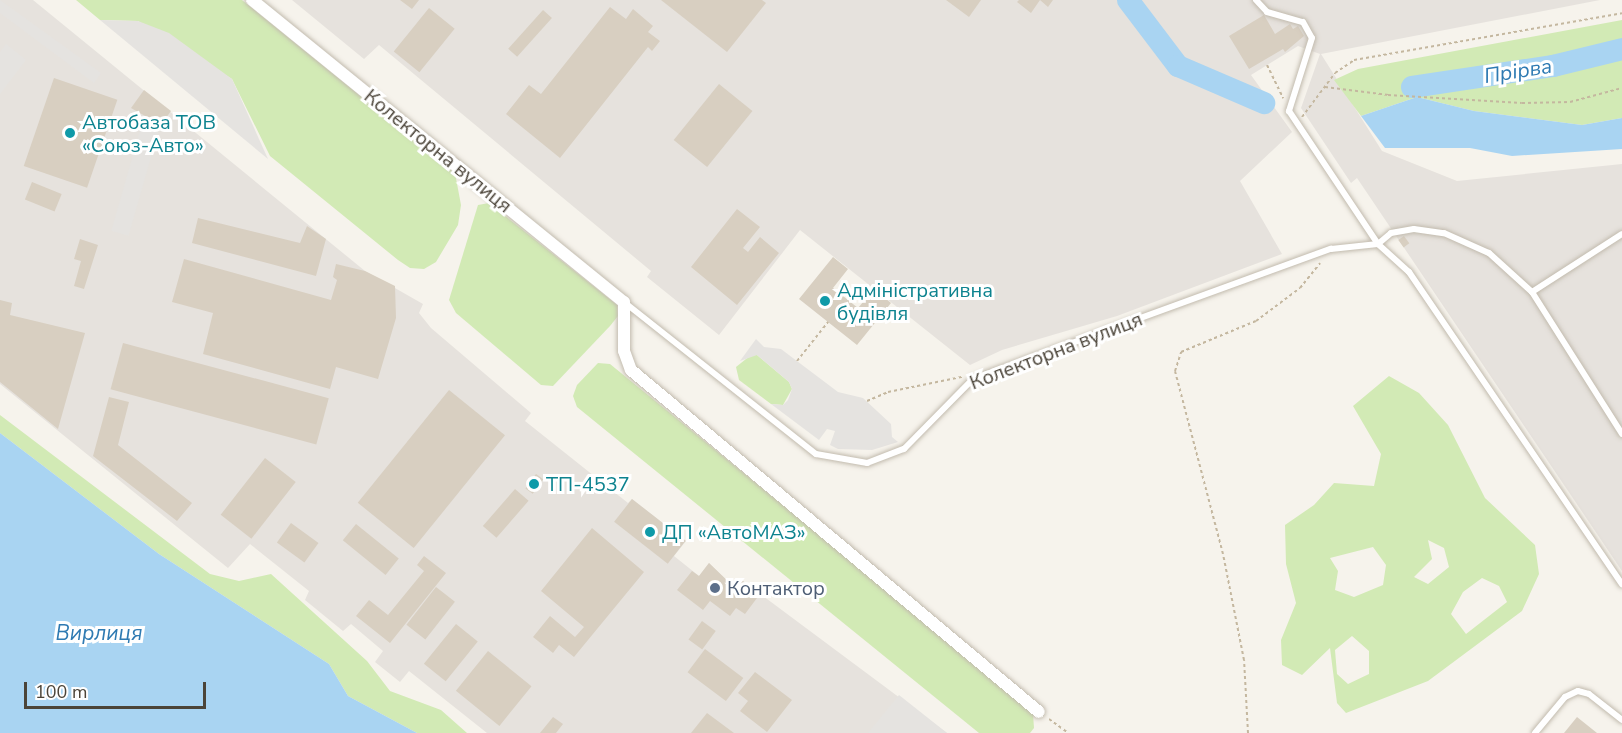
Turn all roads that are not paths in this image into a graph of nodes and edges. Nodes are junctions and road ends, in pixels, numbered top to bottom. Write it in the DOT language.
graph roads {
  1 [pos="252,0"];
  2 [pos="1256,0"];
  3 [pos="1622,234"];
  4 [pos="1378,243"];
  5 [pos="1532,292"];
  6 [pos="624,302"];
  7 [pos="1621,435"];
  8 [pos="1622,584"];
  9 [pos="1039,712"];
  10 [pos="1622,720"];
  11 [pos="1536,733"];
  1 -- 6 [label="street, Колекторна вулиця"];
  2 -- 4 [label="lane"];
  3 -- 5 [label="lane"];
  4 -- 5 [label="lane, Колекторна вулиця"];
  4 -- 6 [label="lane, Колекторна вулиця"];
  4 -- 8 [label="lane"];
  5 -- 7 [label="lane, Колекторна вулиця"];
  6 -- 9 [label="street"];
  10 -- 11 [label="lane"];
}
